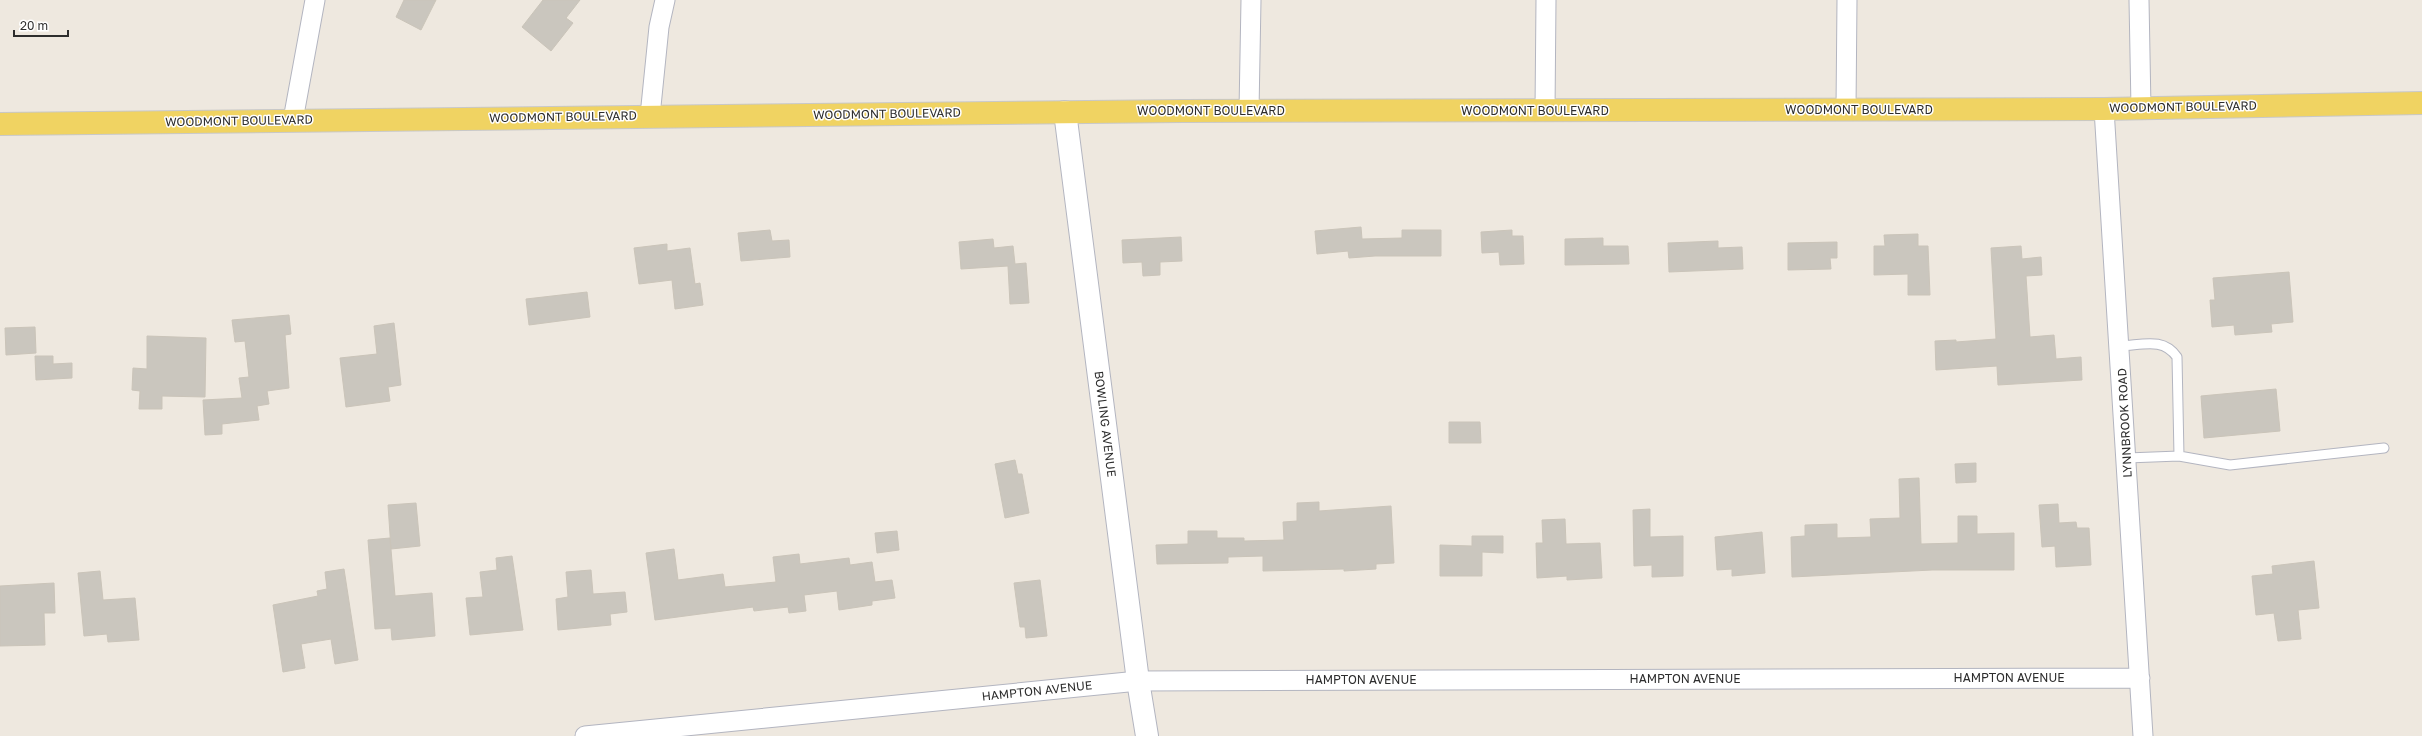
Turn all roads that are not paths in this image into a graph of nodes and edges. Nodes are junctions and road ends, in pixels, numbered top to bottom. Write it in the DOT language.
graph roads {
  1 [pos="314,0"];
  2 [pos="665,0"];
  3 [pos="1251,0"];
  4 [pos="1546,0"];
  5 [pos="1847,0"];
  6 [pos="2139,0"];
  7 [pos="2422,103"];
  8 [pos="2141,108"];
  9 [pos="1846,109"];
  10 [pos="2104,109"];
  11 [pos="1249,111"];
  12 [pos="1545,111"];
  13 [pos="1065,112"];
  14 [pos="650,116"];
  15 [pos="293,120"];
  16 [pos="0,124"];
  17 [pos="2120,346"];
  18 [pos="2384,448"];
  19 [pos="2179,456"];
  20 [pos="2127,458"];
  21 [pos="2140,678"];
  22 [pos="1138,681"];
  23 [pos="585,736"];
  24 [pos="1147,736"];
  25 [pos="2143,736"];
  1 -- 15 [label="street"];
  2 -- 14 [label="street"];
  3 -- 11 [label="street"];
  4 -- 12 [label="street"];
  5 -- 9 [label="street"];
  6 -- 8 [label="street"];
  7 -- 8 [label="main road, WOODMONT BOULEVARD"];
  8 -- 10 [label="main road, WOODMONT BOULEVARD"];
  9 -- 10 [label="main road, WOODMONT BOULEVARD"];
  9 -- 12 [label="main road, WOODMONT BOULEVARD"];
  10 -- 17 [label="street, LYNNBROOK ROAD"];
  11 -- 12 [label="main road, WOODMONT BOULEVARD"];
  11 -- 13 [label="main road, WOODMONT BOULEVARD"];
  13 -- 14 [label="main road, WOODMONT BOULEVARD"];
  13 -- 22 [label="street, BOWLING AVENUE"];
  14 -- 15 [label="main road, WOODMONT BOULEVARD"];
  15 -- 16 [label="main road, WOODMONT BOULEVARD"];
  17 -- 19 [label="lane"];
  17 -- 20 [label="street, LYNNBROOK ROAD"];
  18 -- 19 [label="lane"];
  19 -- 20 [label="lane"];
  20 -- 21 [label="street, LYNNBROOK ROAD"];
  21 -- 22 [label="street, HAMPTON AVENUE"];
  21 -- 25 [label="street, LYNNBROOK ROAD"];
  22 -- 23 [label="street, HAMPTON AVENUE"];
  22 -- 24 [label="street, BOWLING AVENUE"];
}
